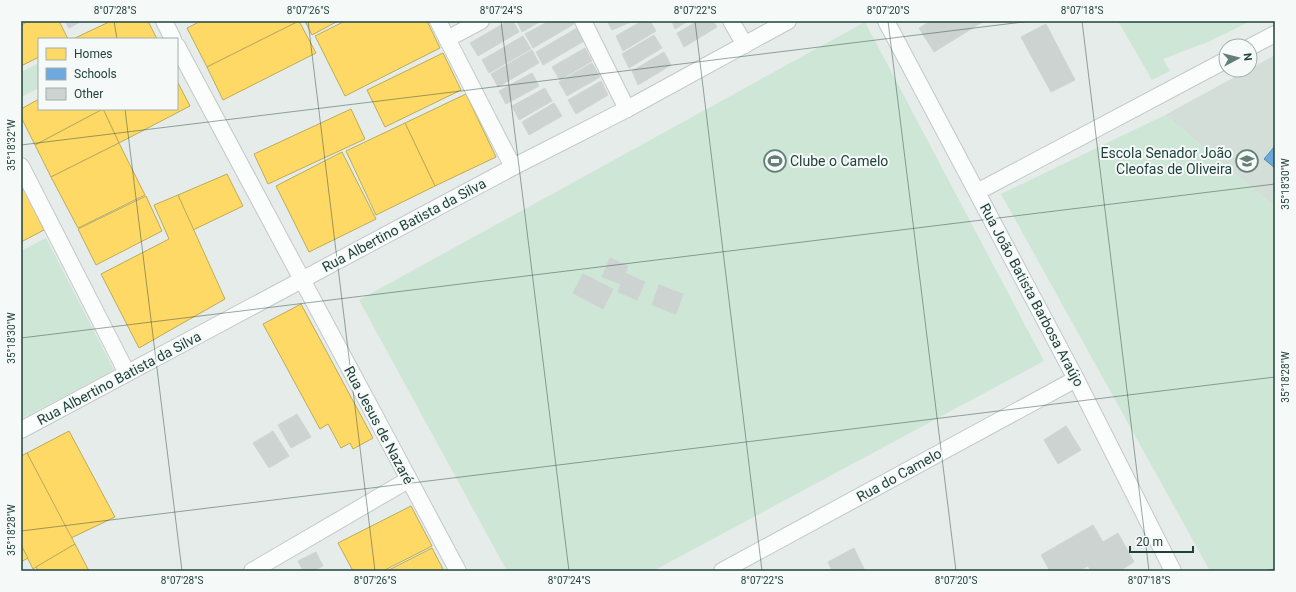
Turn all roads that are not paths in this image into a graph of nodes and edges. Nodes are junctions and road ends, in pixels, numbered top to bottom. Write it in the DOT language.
graph roads {
  1 [pos="164,21"];
  2 [pos="438,21"];
  3 [pos="481,21"];
  4 [pos="583,21"];
  5 [pos="731,21"];
  6 [pos="788,21"];
  7 [pos="886,21"];
  8 [pos="1275,34"];
  9 [pos="172,38"];
  10 [pos="447,38"];
  11 [pos="1258,43"];
  12 [pos="745,45"];
  13 [pos="178,48"];
  14 [pos="1218,64"];
  15 [pos="627,109"];
  16 [pos="21,166"];
  17 [pos="513,167"];
  18 [pos="977,192"];
  19 [pos="301,280"];
  20 [pos="128,373"];
  21 [pos="1076,379"];
  22 [pos="21,430"];
  23 [pos="408,480"];
  24 [pos="252,571"];
  25 [pos="458,571"];
  26 [pos="722,571"];
  27 [pos="1173,571"];
  1 -- 9 [label="street"];
  2 -- 10 [label="street"];
  3 -- 10 [label="street"];
  4 -- 15 [label="street"];
  5 -- 12 [label="street"];
  6 -- 12 [label="street, Rua Albertino Batista da Silva"];
  7 -- 18 [label="street, Rua João Batista Barbosa Araújo"];
  8 -- 11 [label="street"];
  10 -- 17 [label="street"];
  12 -- 15 [label="street, Rua Albertino Batista da Silva"];
  13 -- 19 [label="street, Rua Jesus de Nazaré"];
  14 -- 18 [label="street"];
  15 -- 17 [label="street, Rua Albertino Batista da Silva"];
  16 -- 20 [label="street"];
  17 -- 19 [label="street, Rua Albertino Batista da Silva"];
  18 -- 21 [label="street, Rua João Batista Barbosa Araújo"];
  19 -- 20 [label="street, Rua Albertino Batista da Silva"];
  19 -- 23 [label="street, Rua Jesus de Nazaré"];
  20 -- 22 [label="street, Rua Albertino Batista da Silva"];
  21 -- 26 [label="street, Rua do Camelo"];
  21 -- 27 [label="street, Rua João Batista Barbosa Araújo"];
  23 -- 24 [label="street"];
  23 -- 25 [label="street, Rua Jesus de Nazaré"];
}
